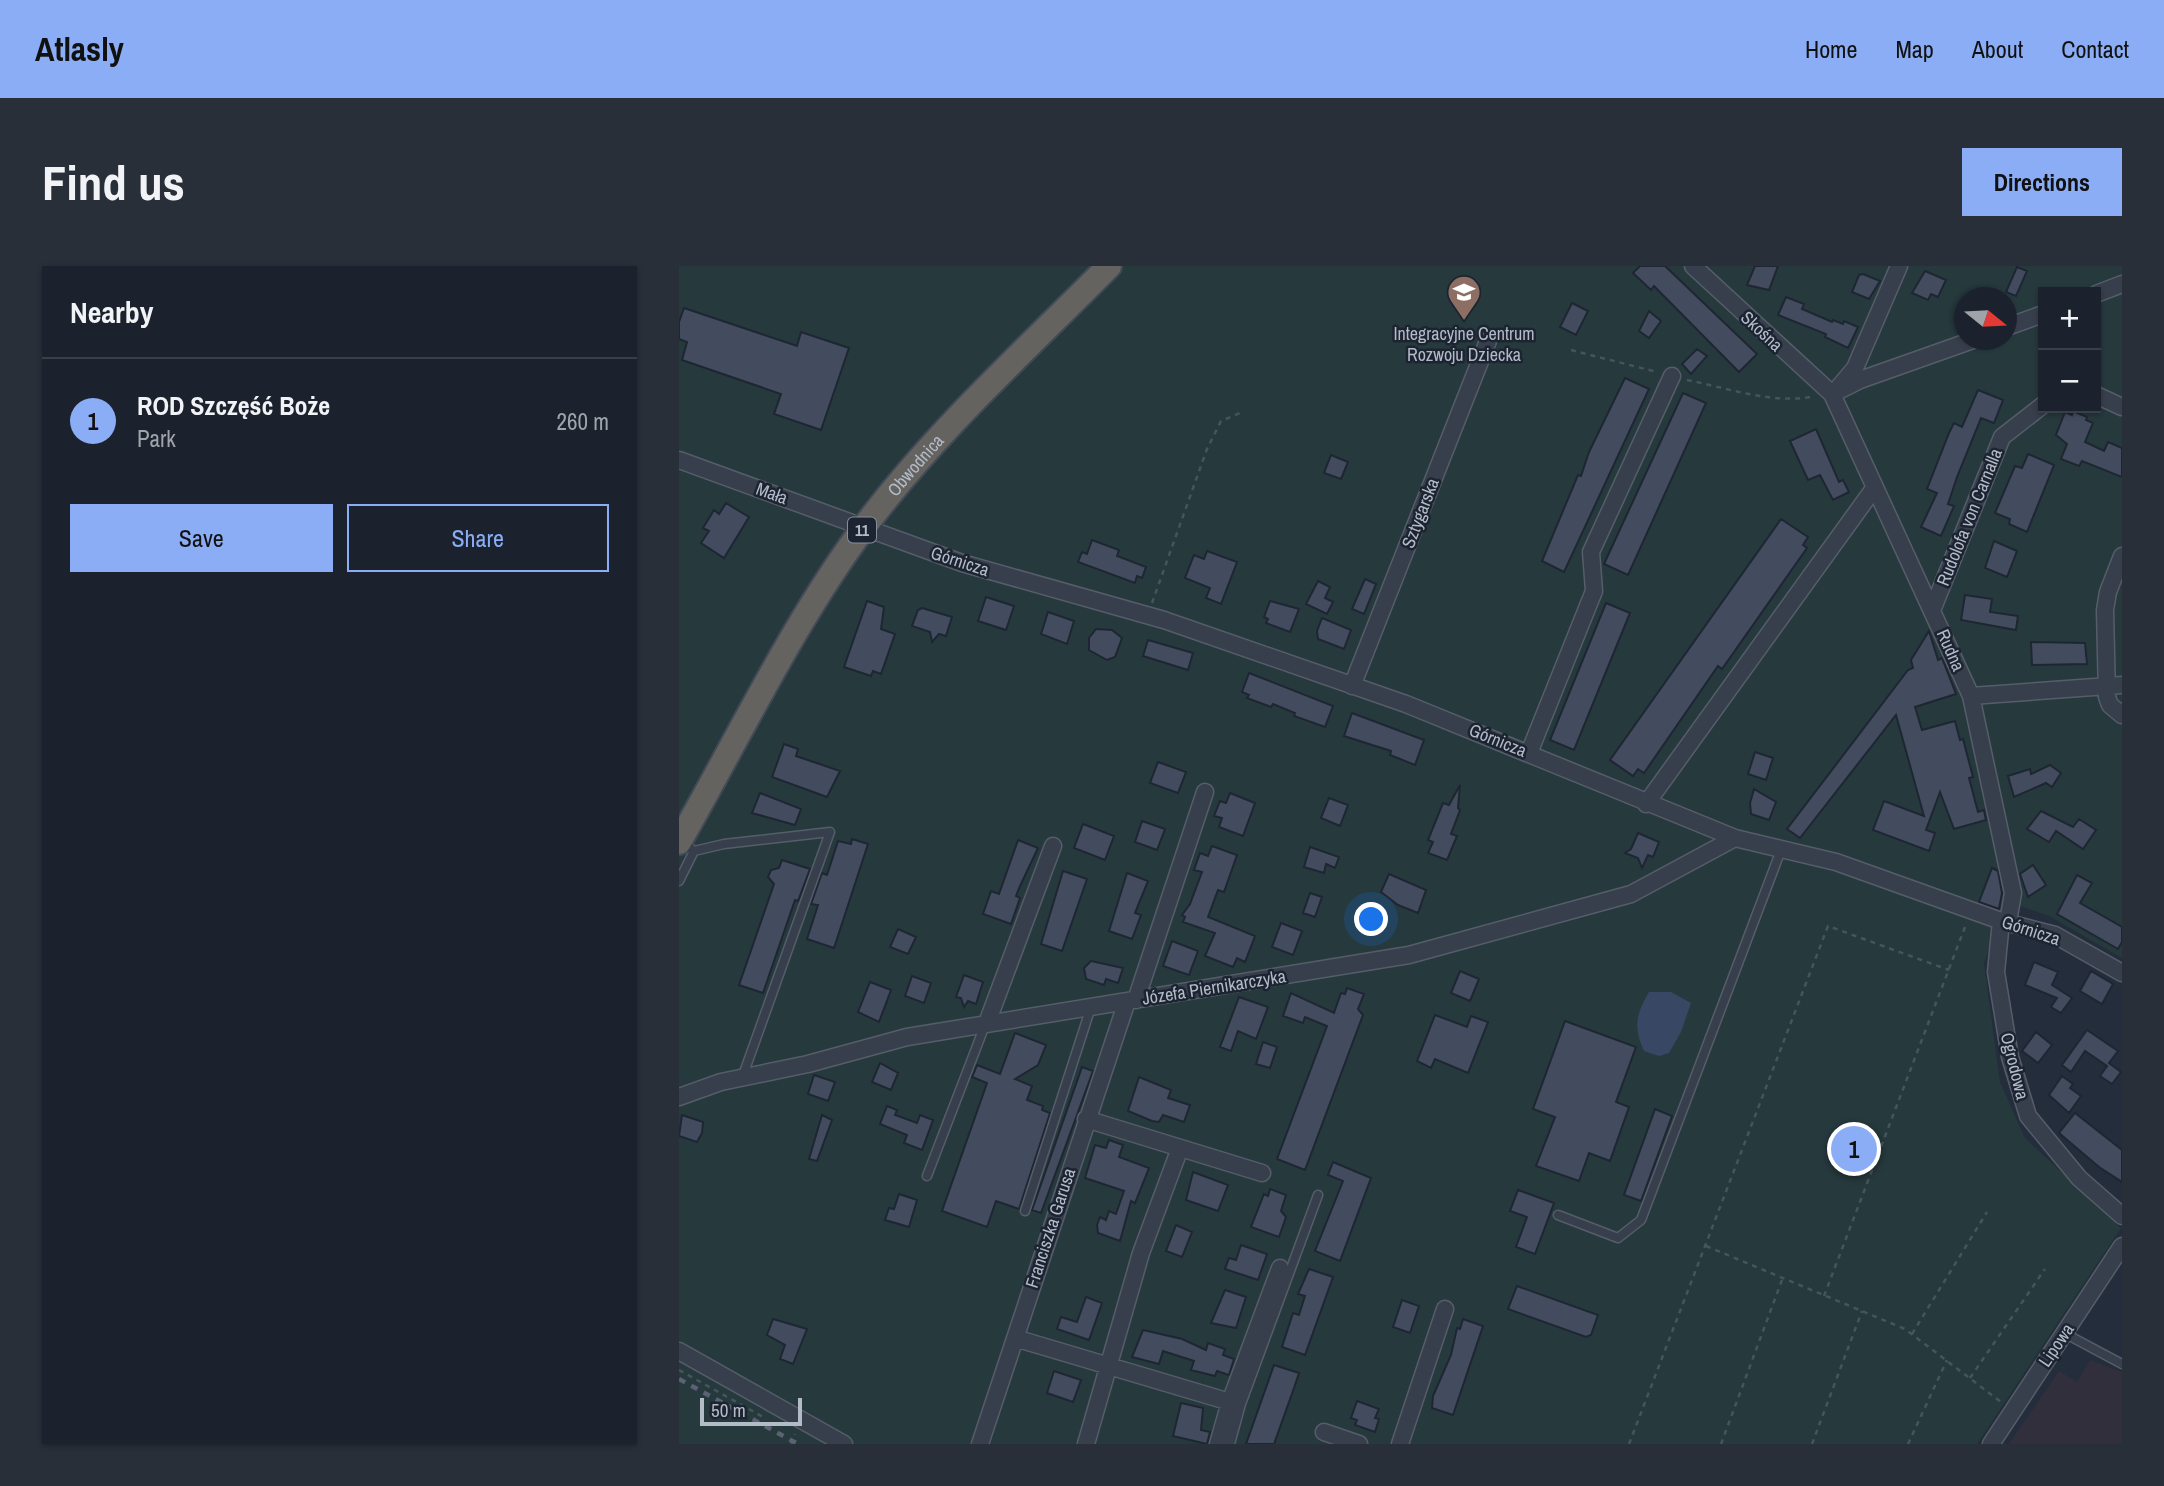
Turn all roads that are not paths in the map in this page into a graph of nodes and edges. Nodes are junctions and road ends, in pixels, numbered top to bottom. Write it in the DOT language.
graph roads {
  1 [pos="1109,266"];
  2 [pos="1693,266"];
  3 [pos="1899,266"];
  4 [pos="2122,284"];
  5 [pos="2101,292"];
  6 [pos="2038,316"];
  7 [pos="2017,323"];
  8 [pos="1488,341"];
  9 [pos="1954,347"];
  10 [pos="1672,376"];
  11 [pos="1830,392"];
  12 [pos="2101,398"];
  13 [pos="2122,407"];
  14 [pos="2038,409"];
  15 [pos="679,460"];
  16 [pos="1875,487"];
  17 [pos="865,527"];
  18 [pos="2122,556"];
  19 [pos="1933,608"];
  20 [pos="1352,685"];
  21 [pos="2115,686"];
  22 [pos="1971,696"];
  23 [pos="2122,715"];
  24 [pos="1529,752"];
  25 [pos="1205,792"];
  26 [pos="1646,804"];
  27 [pos="1735,838"];
  28 [pos="684,845"];
  29 [pos="1053,846"];
  30 [pos="1781,850"];
  31 [pos="679,881"];
  32 [pos="2004,921"];
  33 [pos="2122,973"];
  34 [pos="1132,1001"];
  35 [pos="1091,1007"];
  36 [pos="987,1023"];
  37 [pos="743,1078"];
  38 [pos="679,1097"];
  39 [pos="1086,1119"];
  40 [pos="1180,1149"];
  41 [pos="1262,1173"];
  42 [pos="927,1176"];
  43 [pos="1318,1195"];
  44 [pos="1025,1211"];
  45 [pos="1558,1215"];
  46 [pos="2122,1216"];
  47 [pos="2122,1246"];
  48 [pos="1280,1268"];
  49 [pos="1445,1309"];
  50 [pos="2064,1333"];
  51 [pos="1015,1338"];
  52 [pos="679,1351"];
  53 [pos="2122,1363"];
  54 [pos="1107,1366"];
  55 [pos="1235,1403"];
  56 [pos="1324,1432"];
  57 [pos="844,1444"];
  58 [pos="980,1444"];
  59 [pos="1086,1444"];
  60 [pos="1218,1444"];
  61 [pos="1230,1444"];
  62 [pos="1359,1444"];
  63 [pos="1399,1444"];
  64 [pos="1991,1444"];
  1 -- 17 [label="highway, Obwodnica / 11"];
  2 -- 11 [label="street, Skośna"];
  3 -- 11 [label="street"];
  4 -- 5 [label="street"];
  6 -- 7 [label="street"];
  8 -- 20 [label="street, Sztygarska"];
  9 -- 11 [label="street"];
  10 -- 24 [label="street"];
  11 -- 16 [label="street, Rudna"];
  12 -- 13 [label="street"];
  14 -- 19 [label="street, Rudolofa von Carnalla"];
  15 -- 17 [label="street, Mała"];
  16 -- 19 [label="street, Rudna"];
  16 -- 26 [label="street"];
  17 -- 20 [label="street, Górnicza"];
  17 -- 28 [label="highway, Obwodnica / 11"];
  18 -- 21 [label="street"];
  19 -- 22 [label="street, Rudna"];
  20 -- 24 [label="street, Górnicza"];
  21 -- 22 [label="street"];
  21 -- 23 [label="street"];
  22 -- 32 [label="street, Rudna"];
  24 -- 26 [label="street, Górnicza"];
  25 -- 34 [label="street, Franciszka Garusa"];
  26 -- 27 [label="street, Górnicza"];
  27 -- 30 [label="street, Górnicza"];
  27 -- 34 [label="street, Józefa Piernikarczyka"];
  28 -- 31 [label="lane"];
  28 -- 37 [label="lane"];
  29 -- 36 [label="street"];
  30 -- 32 [label="street, Górnicza"];
  30 -- 45 [label="lane"];
  32 -- 33 [label="street, Górnicza"];
  32 -- 46 [label="street, Ogrodowa"];
  34 -- 35 [label="street, Józefa Piernikarczyka"];
  34 -- 39 [label="street, Franciszka Garusa"];
  35 -- 36 [label="street, Józefa Piernikarczyka"];
  35 -- 44 [label="lane"];
  36 -- 37 [label="street, Józefa Piernikarczyka"];
  36 -- 42 [label="lane"];
  37 -- 38 [label="street, Józefa Piernikarczyka"];
  39 -- 40 [label="street"];
  39 -- 51 [label="street, Franciszka Garusa"];
  40 -- 41 [label="street"];
  40 -- 54 [label="street"];
  43 -- 55 [label="lane"];
  47 -- 50 [label="street, Lipowa"];
  48 -- 55 [label="street"];
  49 -- 63 [label="street"];
  50 -- 53 [label="lane"];
  50 -- 64 [label="street, Lipowa"];
  51 -- 54 [label="street"];
  51 -- 58 [label="street, Franciszka Garusa"];
  52 -- 57 [label="street"];
  54 -- 55 [label="street"];
  54 -- 59 [label="street"];
  55 -- 60 [label="street"];
  55 -- 61 [label="lane"];
  56 -- 62 [label="street"];
}
